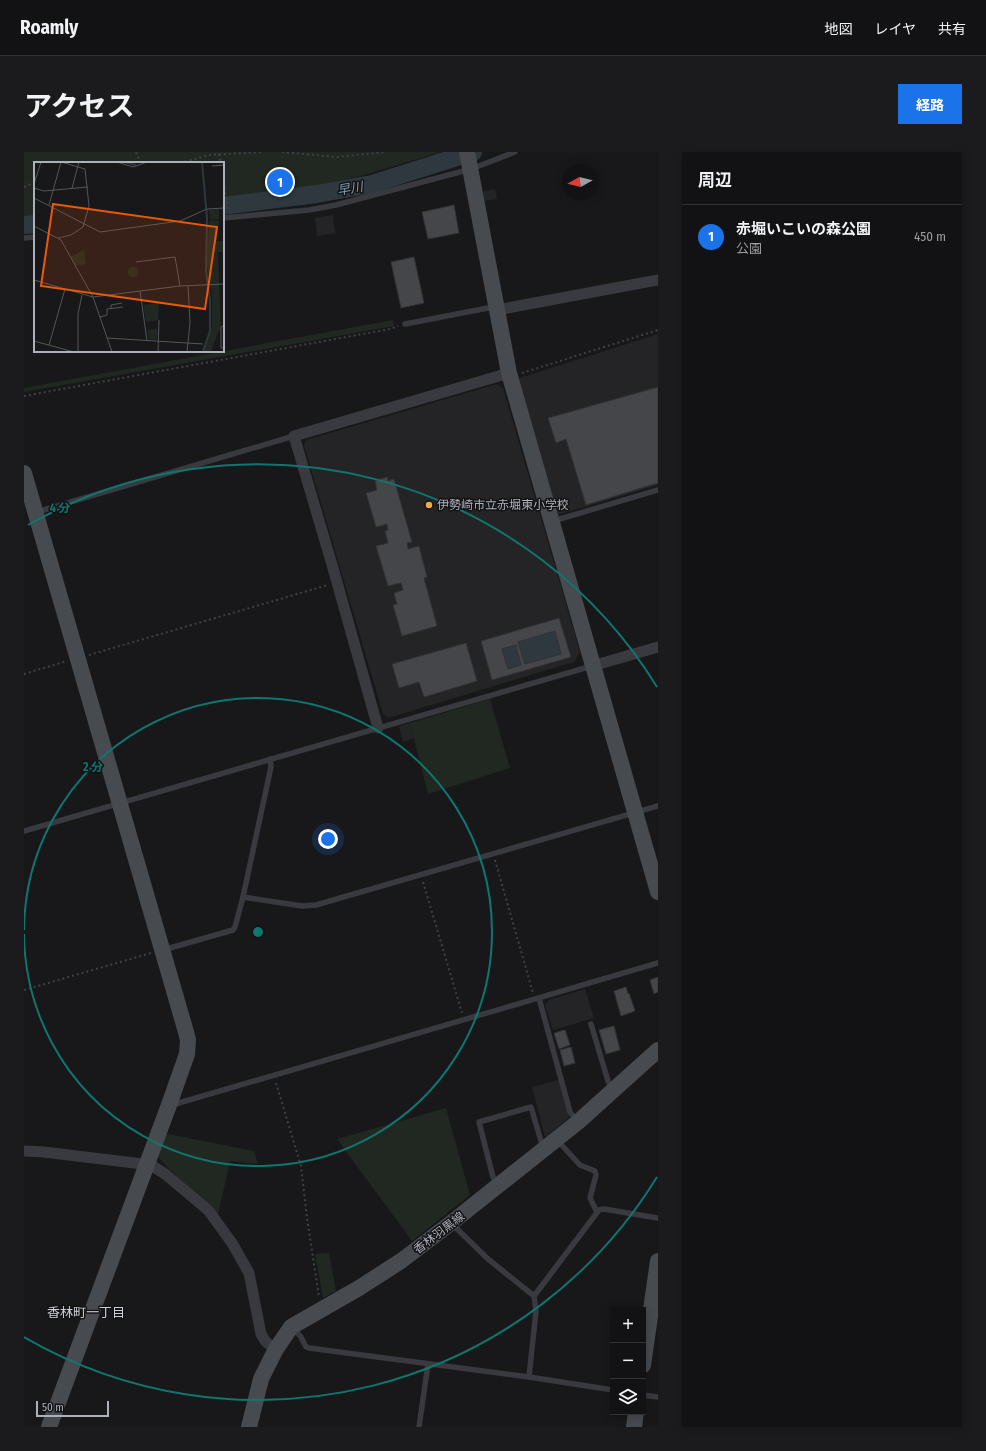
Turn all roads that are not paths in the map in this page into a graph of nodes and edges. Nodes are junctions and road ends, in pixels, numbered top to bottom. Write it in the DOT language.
graph roads {
  1 [pos="515,152"];
  2 [pos="469,161"];
  3 [pos="224,218"];
  4 [pos="34,237"];
  5 [pos="24,238"];
  6 [pos="658,280"];
  7 [pos="497,310"];
  8 [pos="406,324"];
  9 [pos="509,373"];
  10 [pos="294,436"];
  11 [pos="24,473"];
  12 [pos="658,490"];
  13 [pos="35,513"];
  14 [pos="551,521"];
  15 [pos="658,647"];
  16 [pos="592,666"];
  17 [pos="378,728"];
  18 [pos="270,759"];
  19 [pos="119,803"];
  20 [pos="658,806"];
  21 [pos="635,812"];
  22 [pos="24,831"];
  23 [pos="658,892"];
  24 [pos="243,897"];
  25 [pos="163,950"];
  26 [pos="658,964"];
  27 [pos="537,999"];
  28 [pos="590,1024"];
  29 [pos="658,1050"];
  30 [pos="614,1090"];
  31 [pos="169,1106"];
  32 [pos="578,1122"];
  33 [pos="551,1144"];
  34 [pos="24,1151"];
  35 [pos="147,1165"];
  36 [pos="498,1186"];
  37 [pos="597,1212"];
  38 [pos="658,1218"];
  39 [pos="451,1223"];
  40 [pos="658,1261"];
  41 [pos="534,1296"];
  42 [pos="291,1327"];
  43 [pos="646,1344"];
  44 [pos="276,1348"];
  45 [pos="428,1364"];
  46 [pos="529,1377"];
  47 [pos="610,1390"];
  48 [pos="646,1395"];
  49 [pos="658,1397"];
  50 [pos="636,1415"];
  51 [pos="49,1427"];
  52 [pos="249,1427"];
  53 [pos="419,1427"];
  54 [pos="634,1427"];
  1 -- 2 [label="lane"];
  2 -- 3 [label="lane"];
  2 -- 7 [label="street"];
  4 -- 5 [label="lane"];
  6 -- 7 [label="street"];
  7 -- 8 [label="lane"];
  7 -- 9 [label="street"];
  9 -- 10 [label="street"];
  9 -- 14 [label="street"];
  10 -- 13 [label="lane"];
  10 -- 17 [label="street"];
  11 -- 13 [label="street"];
  12 -- 14 [label="lane"];
  13 -- 19 [label="street"];
  14 -- 16 [label="street"];
  15 -- 16 [label="street"];
  16 -- 17 [label="lane"];
  16 -- 21 [label="street"];
  17 -- 18 [label="lane"];
  18 -- 19 [label="lane"];
  18 -- 24 [label="lane"];
  19 -- 22 [label="lane"];
  19 -- 25 [label="street"];
  20 -- 21 [label="lane"];
  21 -- 23 [label="street"];
  21 -- 24 [label="lane"];
  24 -- 25 [label="lane"];
  25 -- 31 [label="street"];
  26 -- 27 [label="lane"];
  27 -- 31 [label="lane"];
  27 -- 32 [label="lane"];
  28 -- 30 [label="lane"];
  29 -- 30 [label="street, 香林羽黒線"];
  30 -- 32 [label="street, 香林羽黒線"];
  31 -- 35 [label="street"];
  32 -- 33 [label="street, 香林羽黒線"];
  33 -- 36 [label="street, 香林羽黒線"];
  33 -- 36 [label="lane"];
  33 -- 37 [label="lane"];
  34 -- 35 [label="street"];
  35 -- 44 [label="street"];
  35 -- 51 [label="street"];
  36 -- 39 [label="street, 香林羽黒線"];
  37 -- 38 [label="lane"];
  37 -- 41 [label="lane"];
  39 -- 41 [label="lane"];
  39 -- 42 [label="street, 香林羽黒線"];
  40 -- 43 [label="street"];
  41 -- 46 [label="lane"];
  42 -- 44 [label="street, 香林羽黒線"];
  42 -- 45 [label="lane"];
  44 -- 52 [label="street, 香林羽黒線"];
  45 -- 46 [label="lane"];
  45 -- 53 [label="lane"];
  46 -- 47 [label="lane"];
  48 -- 49 [label="lane"];
  50 -- 54 [label="street"];
}
